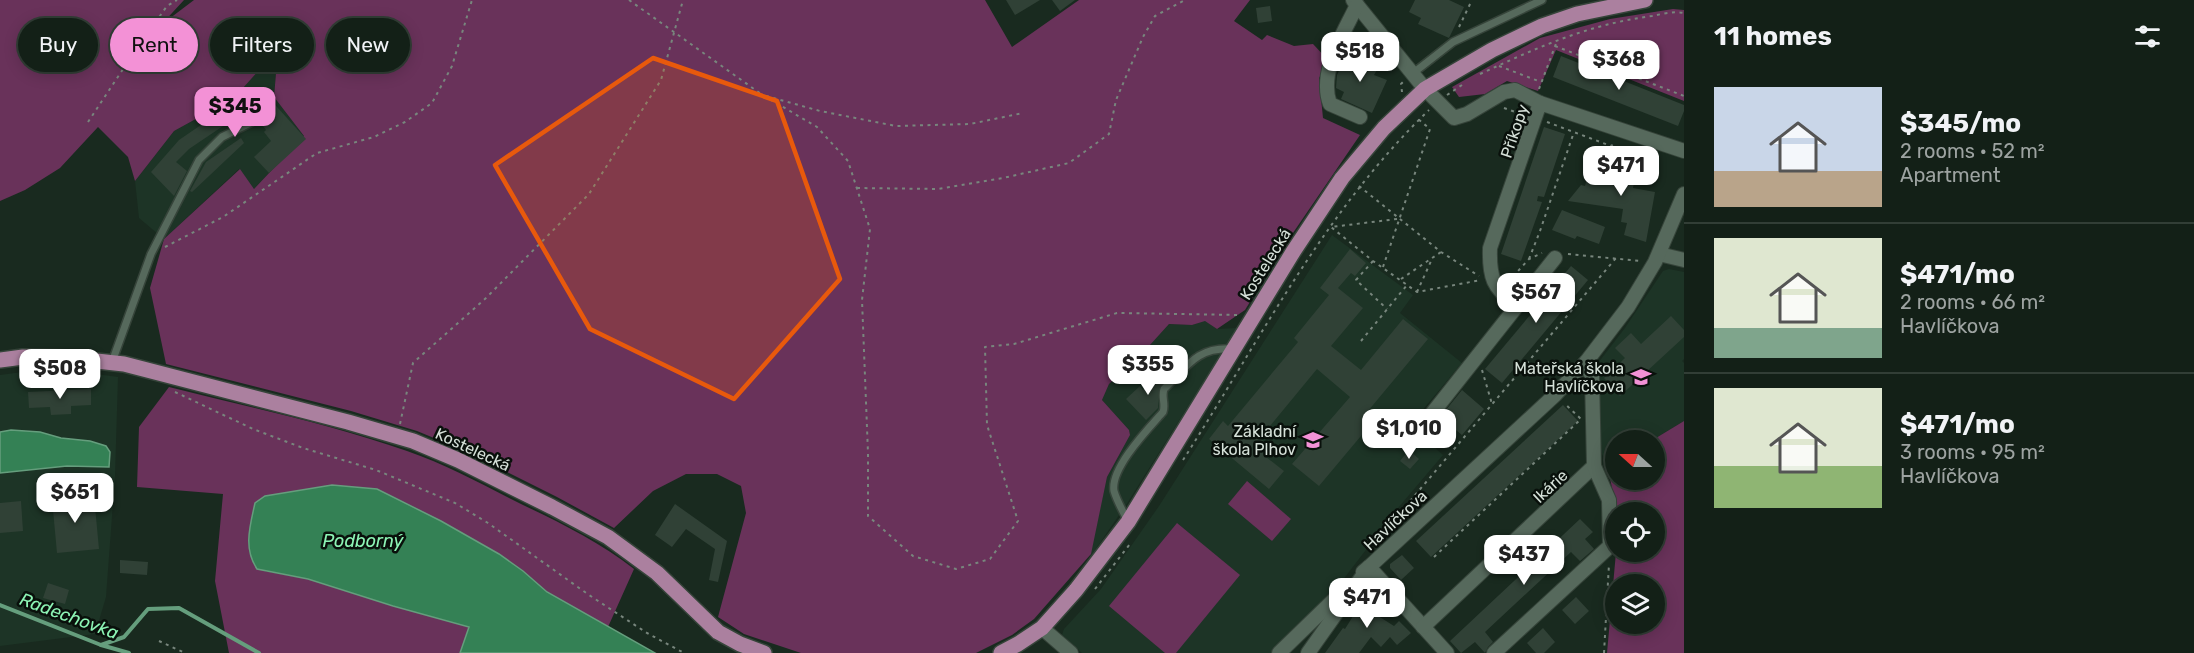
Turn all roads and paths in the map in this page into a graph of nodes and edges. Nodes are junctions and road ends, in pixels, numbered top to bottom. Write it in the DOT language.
graph roads {
  1 [pos="177,0"];
  2 [pos="472,0"];
  3 [pos="629,0"];
  4 [pos="683,0"];
  5 [pos="1185,0"];
  6 [pos="1472,0"];
  7 [pos="1542,0"];
  8 [pos="1645,0"];
  9 [pos="1357,2"];
  10 [pos="1684,14"];
  11 [pos="674,33"];
  12 [pos="1557,39"];
  13 [pos="1453,42"];
  14 [pos="1554,46"];
  15 [pos="1497,66"];
  16 [pos="1412,74"];
  17 [pos="1474,76"];
  18 [pos="1468,81"];
  19 [pos="1541,82"];
  20 [pos="1425,89"];
  21 [pos="761,94"];
  22 [pos="1445,96"];
  23 [pos="1684,96"];
  24 [pos="1538,101"];
  25 [pos="1487,102"];
  26 [pos="1406,107"];
  27 [pos="1430,108"];
  28 [pos="1023,113"];
  29 [pos="1360,117"];
  30 [pos="1536,118"];
  31 [pos="1418,120"];
  32 [pos="88,122"];
  33 [pos="252,122"];
  34 [pos="1574,131"];
  35 [pos="1628,133"];
  36 [pos="1684,152"];
  37 [pos="1359,186"];
  38 [pos="857,188"];
  39 [pos="1684,194"];
  40 [pos="1399,219"];
  41 [pos="1330,227"];
  42 [pos="1441,252"];
  43 [pos="151,254"];
  44 [pos="1557,255"];
  45 [pos="1616,258"];
  46 [pos="1657,258"];
  47 [pos="1432,259"];
  48 [pos="1528,259"];
  49 [pos="1684,260"];
  50 [pos="1373,261"];
  51 [pos="1383,267"];
  52 [pos="1400,280"];
  53 [pos="1407,285"];
  54 [pos="1417,292"];
  55 [pos="1499,292"];
  56 [pos="1516,306"];
  57 [pos="1387,309"];
  58 [pos="1255,316"];
  59 [pos="1360,341"];
  60 [pos="1234,350"];
  61 [pos="0,360"];
  62 [pos="1586,362"];
  63 [pos="118,363"];
  64 [pos="170,390"];
  65 [pos="1554,395"];
  66 [pos="1419,430"];
  67 [pos="397,436"];
  68 [pos="1182,463"];
  69 [pos="1594,466"];
  70 [pos="1609,502"];
  71 [pos="1128,522"];
  72 [pos="1408,530"];
  73 [pos="1133,539"];
  74 [pos="1605,551"];
  75 [pos="1434,557"];
  76 [pos="1609,562"];
  77 [pos="1369,567"];
  78 [pos="1091,594"];
  79 [pos="1042,627"];
  80 [pos="1423,627"];
  81 [pos="159,641"];
  82 [pos="185,653"];
  83 [pos="684,653"];
  84 [pos="764,653"];
  85 [pos="1001,653"];
  86 [pos="1071,653"];
  87 [pos="1279,653"];
  88 [pos="1308,653"];
  89 [pos="1447,653"];
  90 [pos="1494,653"];
  91 [pos="1604,653"];
  1 -- 32 [label="path"];
  2 -- 43 [label="path"];
  3 -- 11 [label="path"];
  4 -- 11 [label="path"];
  5 -- 38 [label="path"];
  6 -- 13 [label="path"];
  7 -- 13 [label="lane"];
  8 -- 20 [label="main road, Kostelecká"];
  9 -- 16 [label="street"];
  9 -- 29 [label="street"];
  10 -- 12 [label="path"];
  11 -- 21 [label="path"];
  11 -- 67 [label="path"];
  12 -- 14 [label="path"];
  12 -- 15 [label="path"];
  13 -- 16 [label="lane"];
  14 -- 19 [label="path"];
  14 -- 23 [label="path"];
  15 -- 17 [label="path"];
  15 -- 19 [label="path"];
  16 -- 20 [label="street"];
  16 -- 26 [label="path"];
  18 -- 22 [label="path"];
  19 -- 24 [label="path"];
  20 -- 25 [label="street"];
  20 -- 26 [label="main road, Kostelecká"];
  21 -- 28 [label="path"];
  21 -- 38 [label="path"];
  24 -- 25 [label="street"];
  24 -- 30 [label="street, Příkopy"];
  24 -- 35 [label="street, Příkopy"];
  25 -- 30 [label="path"];
  26 -- 31 [label="path"];
  26 -- 58 [label="main road, Kostelecká"];
  27 -- 31 [label="path"];
  30 -- 34 [label="path"];
  30 -- 55 [label="street, Příkopy"];
  31 -- 37 [label="path"];
  31 -- 40 [label="path"];
  33 -- 43 [label="lane"];
  34 -- 35 [label="path"];
  34 -- 48 [label="path"];
  35 -- 36 [label="street, Příkopy"];
  37 -- 40 [label="path"];
  37 -- 41 [label="path"];
  38 -- 58 [label="path"];
  39 -- 46 [label="street, Havlíčkova"];
  40 -- 41 [label="path"];
  40 -- 42 [label="path"];
  40 -- 51 [label="path"];
  41 -- 50 [label="path"];
  41 -- 68 [label="path"];
  42 -- 47 [label="path"];
  42 -- 54 [label="path"];
  43 -- 63 [label="lane"];
  44 -- 45 [label="path"];
  44 -- 48 [label="path"];
  44 -- 56 [label="street"];
  45 -- 46 [label="path"];
  45 -- 72 [label="path"];
  46 -- 49 [label="street"];
  46 -- 62 [label="street, Havlíčkova"];
  47 -- 52 [label="path"];
  47 -- 54 [label="path"];
  48 -- 55 [label="path"];
  50 -- 51 [label="path"];
  50 -- 57 [label="path"];
  51 -- 52 [label="path"];
  52 -- 53 [label="path"];
  53 -- 54 [label="path"];
  53 -- 57 [label="path"];
  55 -- 56 [label="street"];
  56 -- 66 [label="street"];
  57 -- 59 [label="path"];
  58 -- 60 [label="main road, Kostelecká"];
  60 -- 71 [label="main road, Kostelecká"];
  60 -- 71 [label="lane"];
  61 -- 63 [label="main road, Kostelecká"];
  62 -- 65 [label="street, Havlíčkova"];
  62 -- 69 [label="street"];
  63 -- 67 [label="main road, Kostelecká"];
  64 -- 83 [label="path"];
  65 -- 72 [label="street, Havlíčkova"];
  65 -- 75 [label="path"];
  67 -- 84 [label="main road, Kostelecká"];
  69 -- 70 [label="street"];
  69 -- 80 [label="street, Ikárie"];
  71 -- 79 [label="main road, Kostelecká"];
  72 -- 77 [label="street, Havlíčkova"];
  73 -- 78 [label="path"];
  74 -- 90 [label="street"];
  76 -- 91 [label="path"];
  77 -- 80 [label="street"];
  77 -- 87 [label="street"];
  77 -- 88 [label="street, Havlíčkova"];
  79 -- 85 [label="main road, Kostelecká"];
  79 -- 86 [label="street"];
  80 -- 89 [label="street"];
  81 -- 82 [label="path"];
}
